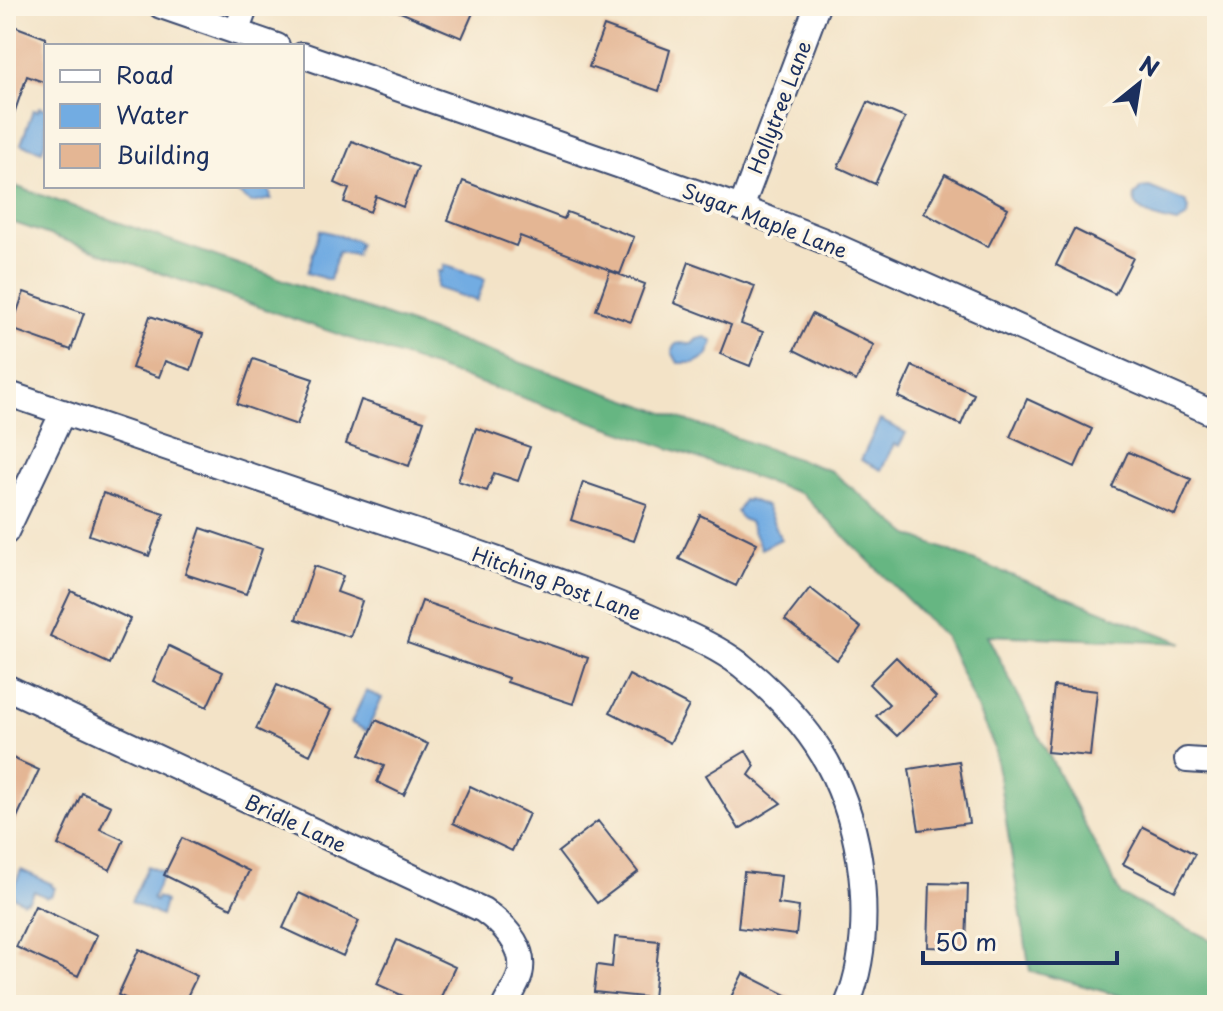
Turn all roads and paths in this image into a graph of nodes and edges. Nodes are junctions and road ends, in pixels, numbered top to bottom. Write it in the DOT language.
graph roads {
  1 [pos="161,6"];
  2 [pos="246,6"];
  3 [pos="817,6"];
  4 [pos="236,32"];
  5 [pos="271,44"];
  6 [pos="304,56"];
  7 [pos="741,208"];
  8 [pos="6,393"];
  9 [pos="63,412"];
  10 [pos="1217,415"];
  11 [pos="6,532"];
  12 [pos="6,687"];
  13 [pos="1187,760"];
  14 [pos="1217,762"];
  15 [pos="505,1005"];
  16 [pos="847,1005"];
  1 -- 4 [label="street"];
  2 -- 4 [label="street"];
  3 -- 7 [label="street, Hollytree Lane"];
  4 -- 5 [label="street"];
  6 -- 7 [label="street, Sugar Maple Lane"];
  7 -- 10 [label="street, Sugar Maple Lane"];
  8 -- 9 [label="street, Hitching Post Lane"];
  9 -- 11 [label="street"];
  9 -- 16 [label="street, Hitching Post Lane"];
  12 -- 15 [label="street, Bridle Lane"];
  13 -- 14 [label="street"];
}
